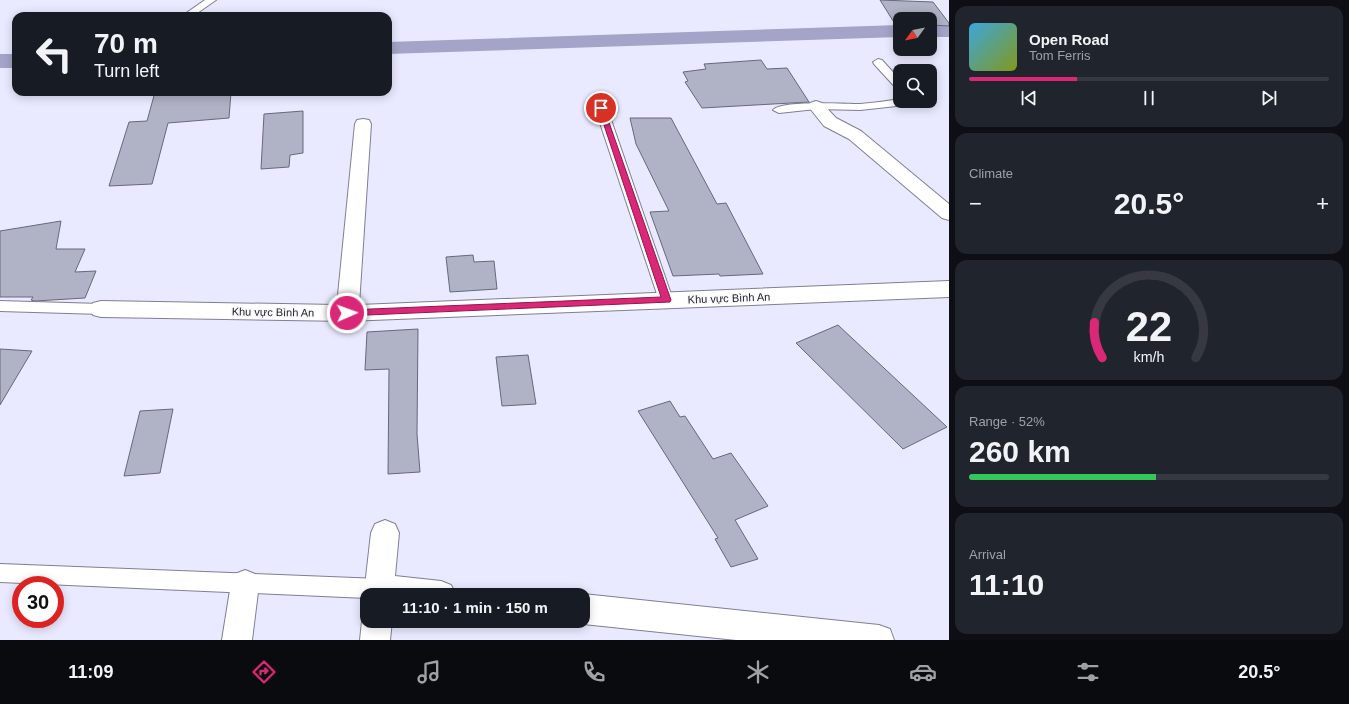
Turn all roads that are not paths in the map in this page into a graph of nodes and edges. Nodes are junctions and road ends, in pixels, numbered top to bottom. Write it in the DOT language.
graph roads {
  1 [pos="211,0"];
  2 [pos="193,12"];
  3 [pos="878,62"];
  4 [pos="893,78"];
  5 [pos="893,103"];
  6 [pos="816,106"];
  7 [pos="601,108"];
  8 [pos="779,110"];
  9 [pos="363,124"];
  10 [pos="949,214"];
  11 [pos="949,289"];
  12 [pos="666,300"];
  13 [pos="0,306"];
  14 [pos="101,309"];
  15 [pos="347,313"];
  16 [pos="385,533"];
  17 [pos="0,573"];
  18 [pos="246,584"];
  19 [pos="380,588"];
  20 [pos="360,591"];
  21 [pos="590,610"];
  22 [pos="376,628"];
  23 [pos="236,640"];
  24 [pos="375,640"];
  25 [pos="879,640"];
  1 -- 2 [label="lane"];
  3 -- 4 [label="lane"];
  5 -- 6 [label="lane"];
  6 -- 8 [label="lane"];
  6 -- 10 [label="street"];
  7 -- 12 [label="lane"];
  9 -- 15 [label="street"];
  11 -- 12 [label="street, Khu vực Bình An"];
  12 -- 15 [label="street, Khu vực Bình An"];
  13 -- 14 [label="lane"];
  14 -- 15 [label="street, Khu vực Bình An"];
  16 -- 19 [label="street"];
  17 -- 18 [label="lane"];
  18 -- 20 [label="lane"];
  18 -- 23 [label="street"];
  21 -- 25 [label="street"];
  22 -- 24 [label="street"];
}
